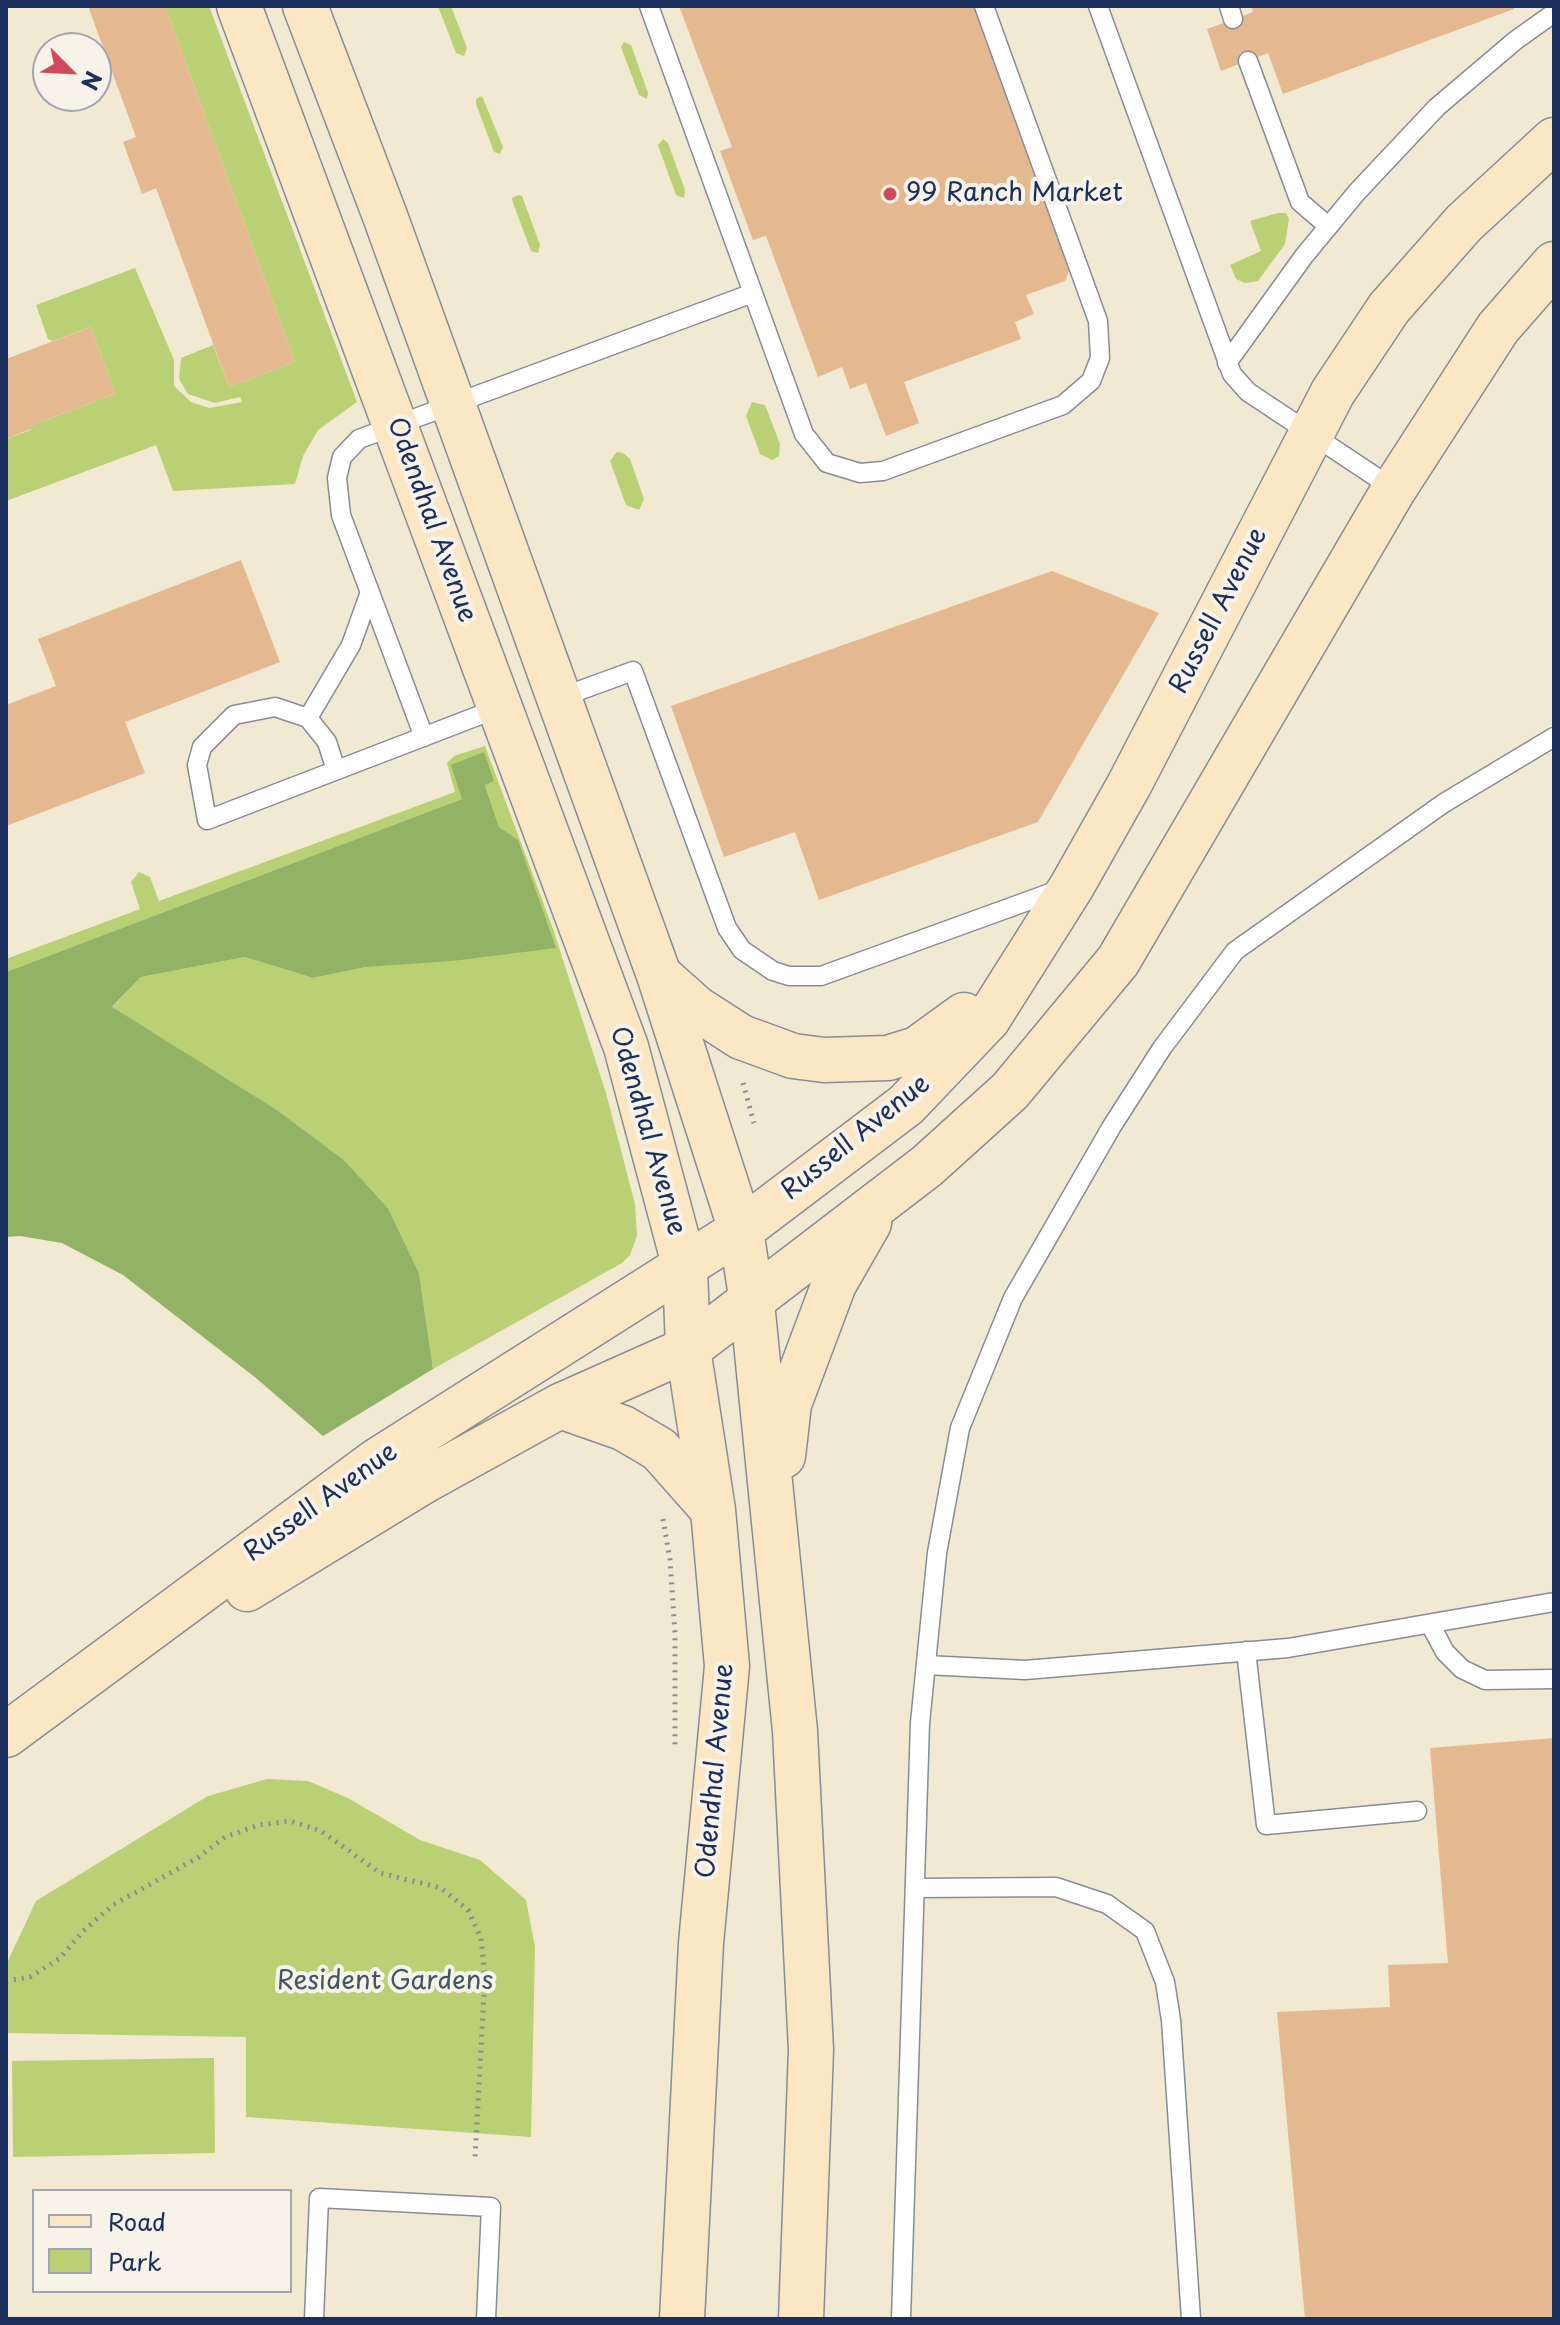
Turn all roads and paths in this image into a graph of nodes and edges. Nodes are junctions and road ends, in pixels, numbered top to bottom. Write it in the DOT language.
graph roads {
  1 [pos="239,6"];
  2 [pos="305,6"];
  3 [pos="649,6"];
  4 [pos="984,6"];
  5 [pos="1098,6"];
  6 [pos="1554,13"];
  7 [pos="1248,61"];
  8 [pos="1554,140"];
  9 [pos="1328,226"];
  10 [pos="1554,264"];
  11 [pos="753,293"];
  12 [pos="1227,363"];
  13 [pos="451,404"];
  14 [pos="396,425"];
  15 [pos="1311,435"];
  16 [pos="1394,489"];
  17 [pos="370,592"];
  18 [pos="559,698"];
  19 [pos="501,707"];
  20 [pos="308,718"];
  21 [pos="424,737"];
  22 [pos="1554,737"];
  23 [pos="336,770"];
  24 [pos="1072,886"];
  25 [pos="1036,942"];
  26 [pos="659,975"];
  27 [pos="742,1079"];
  28 [pos="757,1135"];
  29 [pos="881,1203"];
  30 [pos="741,1230"];
  31 [pos="685,1268"];
  32 [pos="752,1303"];
  33 [pos="688,1349"];
  34 [pos="560,1406"];
  35 [pos="713,1510"];
  36 [pos="662,1514"];
  37 [pos="773,1534"];
  38 [pos="1554,1602"];
  39 [pos="1430,1624"];
  40 [pos="1246,1651"];
  41 [pos="926,1665"];
  42 [pos="1554,1679"];
  43 [pos="6,1736"];
  44 [pos="674,1761"];
  45 [pos="1417,1811"];
  46 [pos="916,1888"];
  47 [pos="6,1981"];
  48 [pos="475,2158"];
  49 [pos="314,2319"];
  50 [pos="486,2319"];
  51 [pos="682,2319"];
  52 [pos="801,2319"];
  53 [pos="901,2319"];
  54 [pos="1191,2319"];
  1 -- 14 [label="street, Odendhal Avenue"];
  2 -- 13 [label="street"];
  3 -- 11 [label="lane"];
  4 -- 11 [label="lane"];
  5 -- 12 [label="lane"];
  6 -- 9 [label="lane"];
  7 -- 9 [label="lane"];
  8 -- 15 [label="street, Russell Avenue"];
  9 -- 12 [label="lane"];
  10 -- 16 [label="street, Russell Avenue"];
  11 -- 13 [label="lane"];
  12 -- 15 [label="lane"];
  13 -- 14 [label="lane"];
  13 -- 18 [label="street"];
  14 -- 17 [label="lane"];
  14 -- 19 [label="street, Odendhal Avenue"];
  15 -- 16 [label="lane"];
  15 -- 24 [label="street, Russell Avenue"];
  16 -- 29 [label="street, Russell Avenue"];
  17 -- 20 [label="lane"];
  17 -- 21 [label="lane"];
  18 -- 24 [label="lane"];
  18 -- 26 [label="street"];
  19 -- 21 [label="lane"];
  19 -- 31 [label="street, Odendhal Avenue"];
  20 -- 23 [label="lane"];
  20 -- 23 [label="lane"];
  21 -- 23 [label="lane"];
  22 -- 41 [label="lane"];
  24 -- 25 [label="street, Russell Avenue"];
  25 -- 26 [label="street"];
  25 -- 30 [label="street, Russell Avenue"];
  26 -- 30 [label="street"];
  27 -- 28 [label="path"];
  29 -- 32 [label="street, Russell Avenue"];
  29 -- 37 [label="street"];
  30 -- 31 [label="street, Russell Avenue"];
  30 -- 32 [label="street"];
  31 -- 33 [label="street, Odendhal Avenue"];
  31 -- 43 [label="street, Russell Avenue"];
  32 -- 33 [label="street, Russell Avenue"];
  32 -- 37 [label="street"];
  33 -- 34 [label="street, Russell Avenue"];
  33 -- 35 [label="street, Odendhal Avenue"];
  34 -- 35 [label="street"];
  34 -- 43 [label="street, Russell Avenue"];
  35 -- 51 [label="street, Odendhal Avenue"];
  36 -- 44 [label="path"];
  37 -- 52 [label="street"];
  38 -- 39 [label="lane"];
  39 -- 40 [label="lane"];
  39 -- 42 [label="lane"];
  40 -- 41 [label="lane"];
  40 -- 45 [label="lane"];
  41 -- 46 [label="lane"];
  46 -- 53 [label="lane"];
  46 -- 54 [label="lane"];
  47 -- 48 [label="path"];
  49 -- 50 [label="lane"];
}
